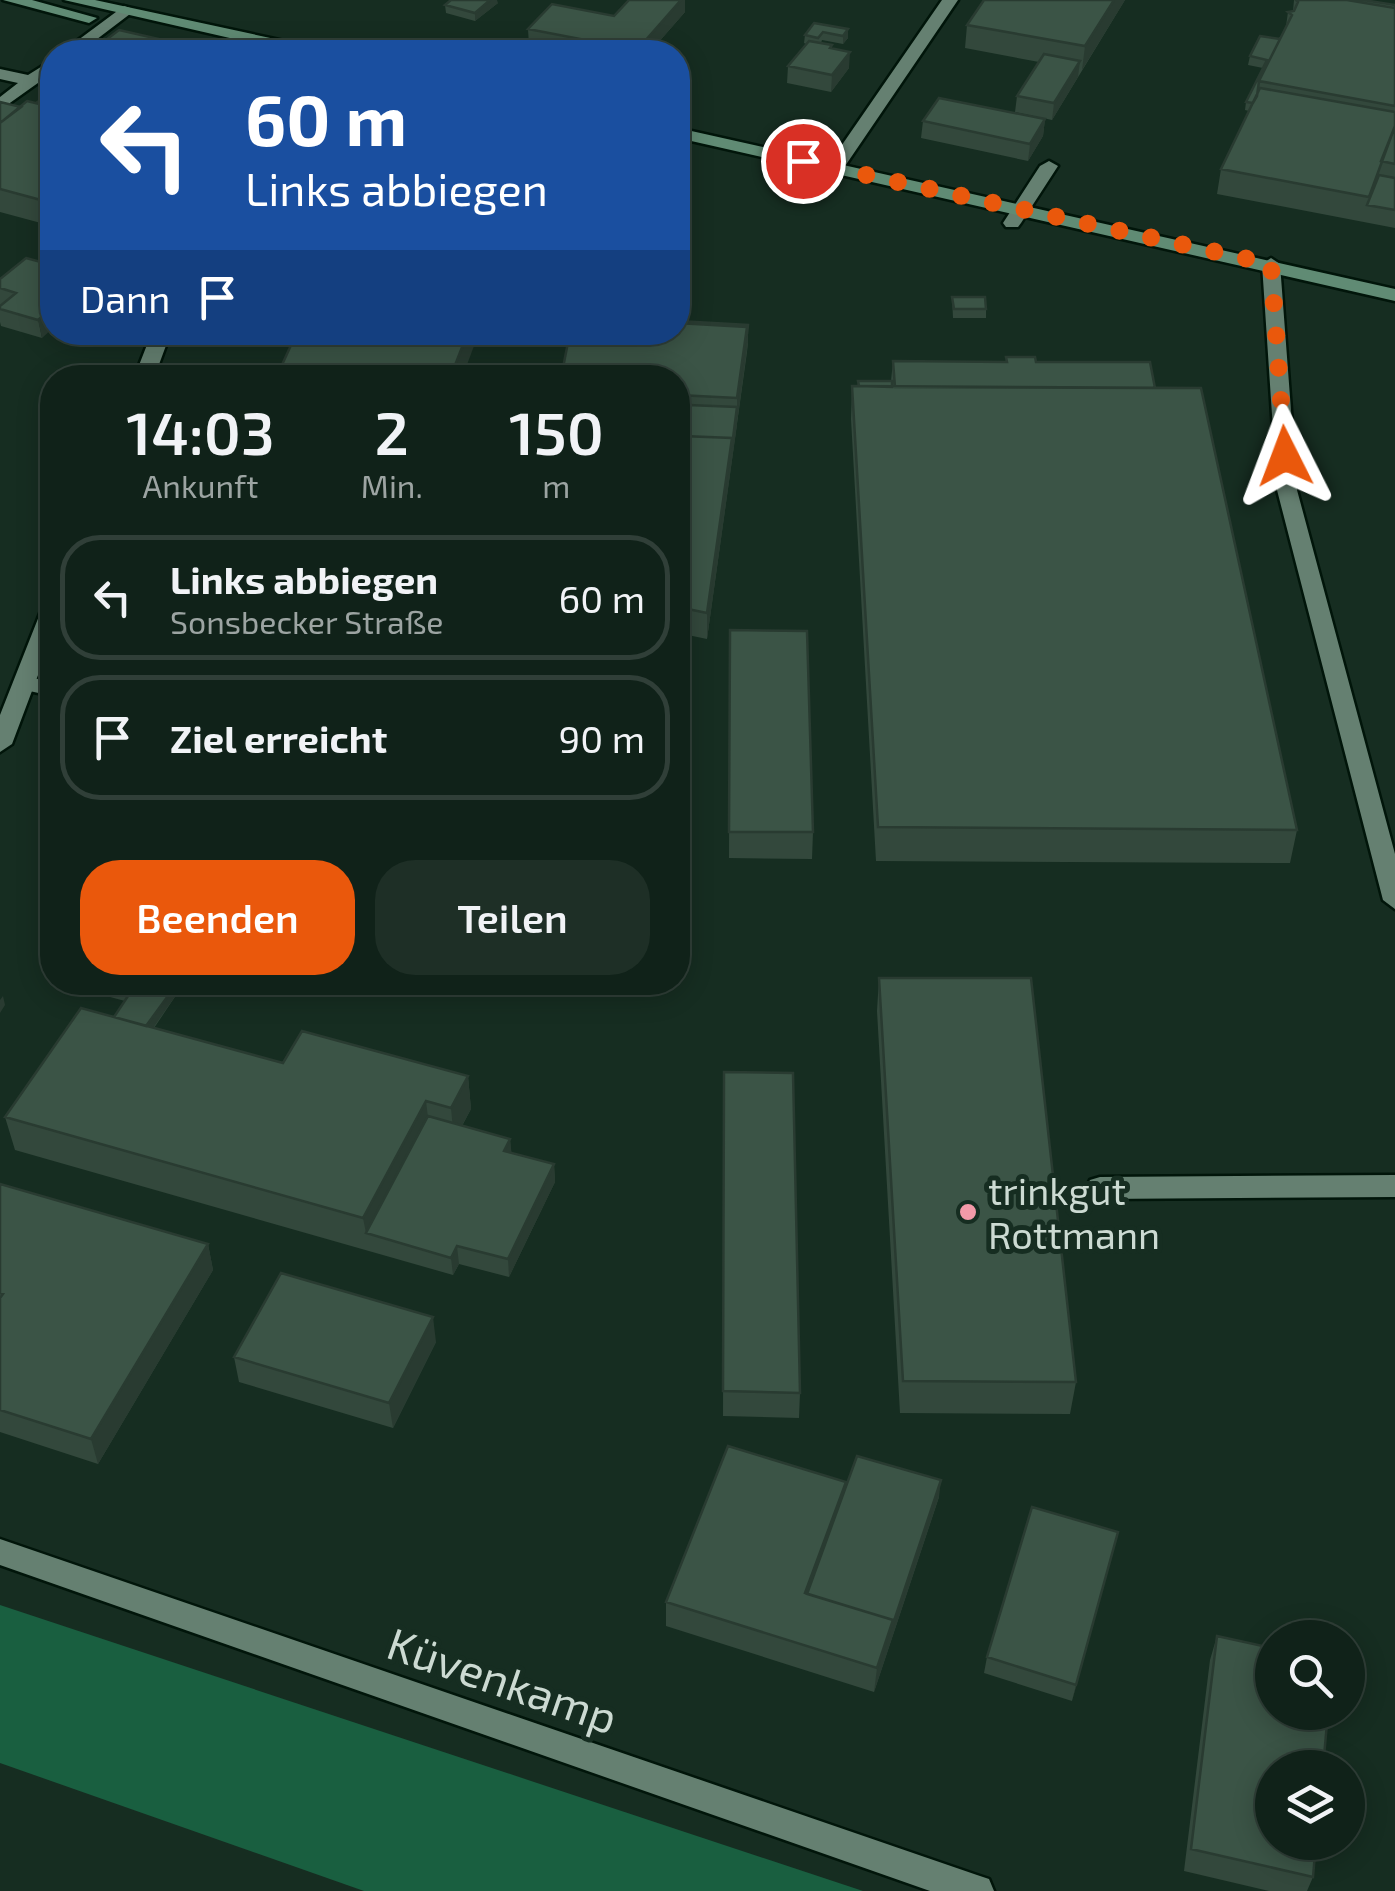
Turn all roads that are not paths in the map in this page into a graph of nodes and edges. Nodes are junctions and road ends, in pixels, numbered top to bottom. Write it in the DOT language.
graph roads {
  1 [pos="11,0"];
  2 [pos="72,0"];
  3 [pos="950,0"];
  4 [pos="117,17"];
  5 [pos="86,40"];
  6 [pos="197,40"];
  7 [pos="231,40"];
  8 [pos="0,74"];
  9 [pos="40,74"];
  10 [pos="31,81"];
  11 [pos="0,104"];
  12 [pos="690,136"];
  13 [pos="690,151"];
  14 [pos="1050,166"];
  15 [pos="835,168"];
  16 [pos="1017,216"];
  17 [pos="1272,272"];
  18 [pos="1395,296"];
  19 [pos="40,642"];
  20 [pos="24,683"];
  21 [pos="40,686"];
  22 [pos="0,744"];
  23 [pos="1395,900"];
  24 [pos="1395,1186"];
  25 [pos="1100,1188"];
  26 [pos="0,1552"];
  27 [pos="977,1891"];
  1 -- 4 [label="street"];
  2 -- 4 [label="street"];
  3 -- 15 [label="street"];
  4 -- 5 [label="street"];
  4 -- 6 [label="street"];
  4 -- 7 [label="street"];
  8 -- 10 [label="street"];
  9 -- 10 [label="street"];
  10 -- 11 [label="street"];
  12 -- 15 [label="street"];
  13 -- 16 [label="street"];
  14 -- 16 [label="street"];
  15 -- 16 [label="street"];
  16 -- 17 [label="street"];
  17 -- 18 [label="street"];
  17 -- 23 [label="street"];
  19 -- 20 [label="street"];
  20 -- 21 [label="street"];
  20 -- 22 [label="street"];
  24 -- 25 [label="street"];
  26 -- 27 [label="street, Küvenkamp"];
}
